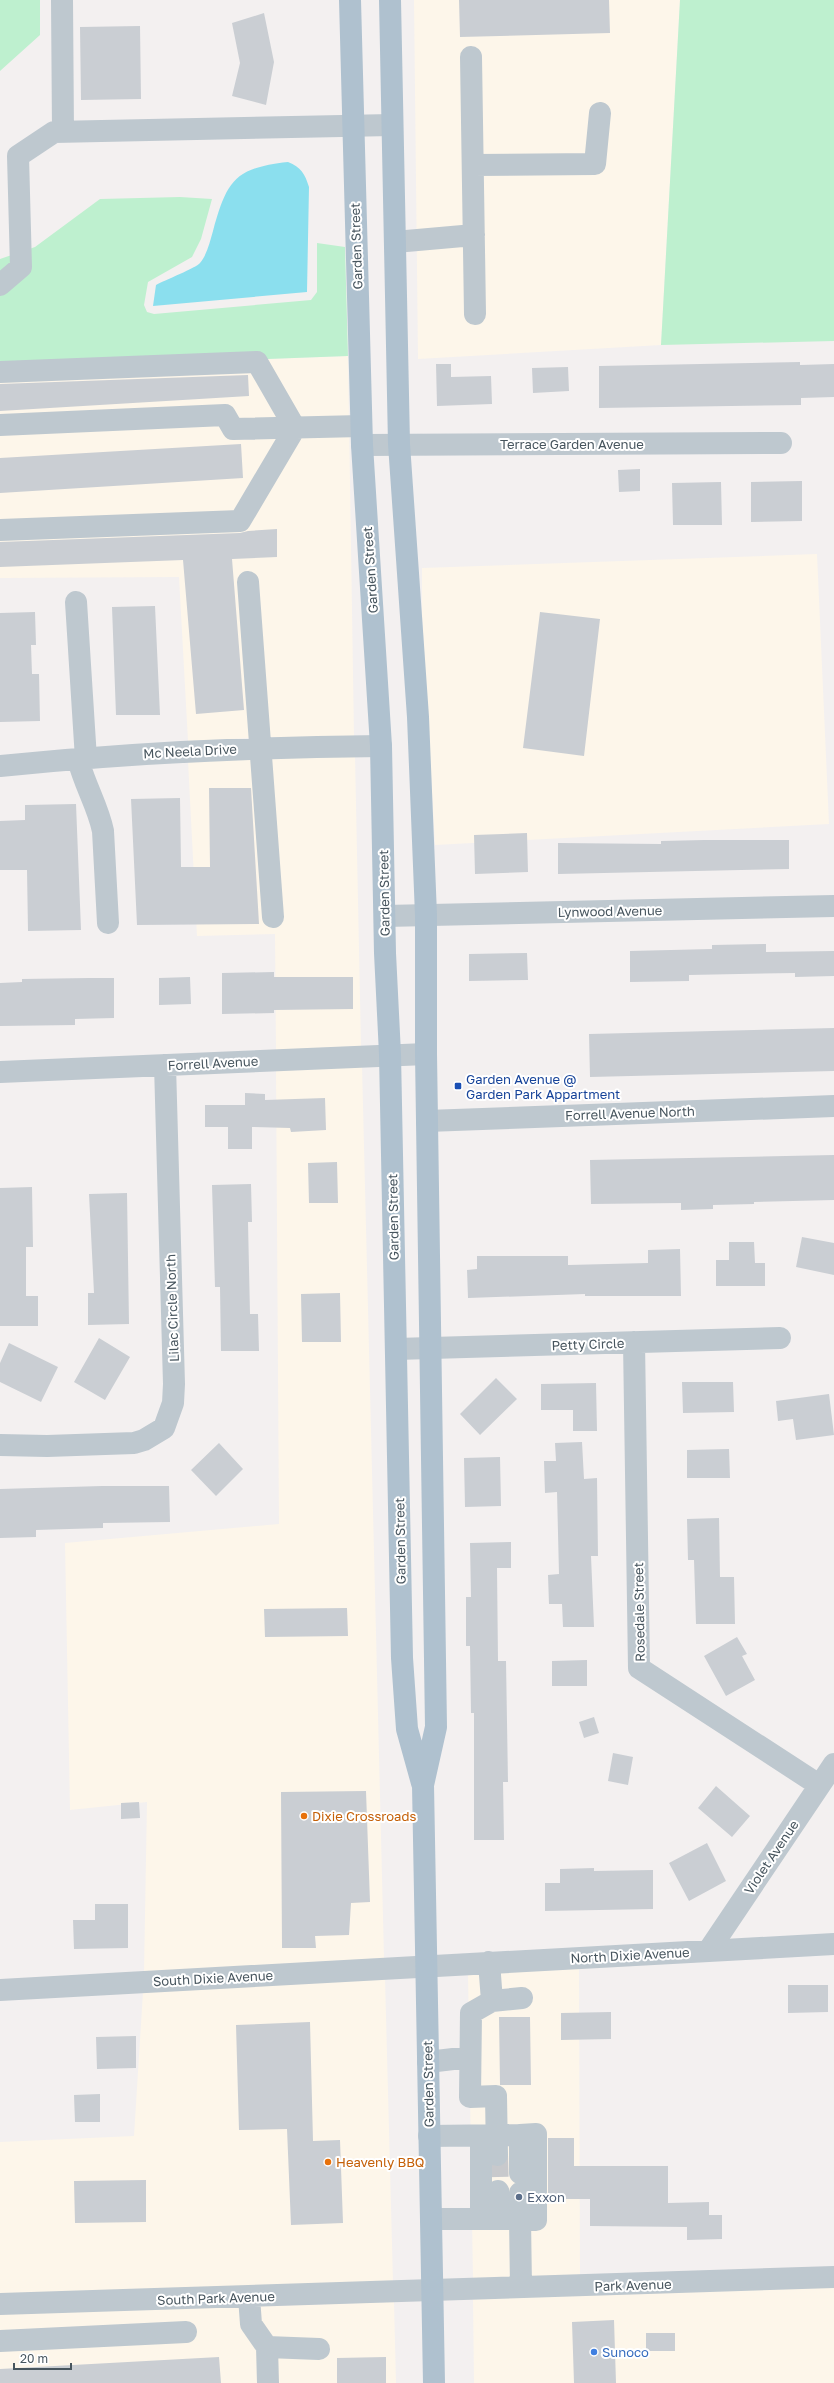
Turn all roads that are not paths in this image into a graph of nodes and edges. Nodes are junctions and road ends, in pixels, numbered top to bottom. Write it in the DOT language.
graph roads {
  1 [pos="62,0"];
  2 [pos="350,0"];
  3 [pos="390,0"];
  4 [pos="471,58"];
  5 [pos="600,113"];
  6 [pos="353,125"];
  7 [pos="392,125"];
  8 [pos="62,132"];
  9 [pos="473,165"];
  10 [pos="474,235"];
  11 [pos="395,242"];
  12 [pos="0,285"];
  13 [pos="475,314"];
  14 [pos="0,372"];
  15 [pos="0,425"];
  16 [pos="294,428"];
  17 [pos="362,436"];
  18 [pos="781,443"];
  19 [pos="399,444"];
  20 [pos="0,530"];
  21 [pos="248,582"];
  22 [pos="76,602"];
  23 [pos="381,746"];
  24 [pos="260,747"];
  25 [pos="82,759"];
  26 [pos="0,766"];
  27 [pos="834,906"];
  28 [pos="385,916"];
  29 [pos="426,916"];
  30 [pos="273,917"];
  31 [pos="108,923"];
  32 [pos="390,1054"];
  33 [pos="426,1054"];
  34 [pos="165,1065"];
  35 [pos="0,1072"];
  36 [pos="834,1106"];
  37 [pos="427,1121"];
  38 [pos="780,1338"];
  39 [pos="634,1342"];
  40 [pos="431,1348"];
  41 [pos="396,1349"];
  42 [pos="0,1445"];
  43 [pos="834,1764"];
  44 [pos="423,1785"];
  45 [pos="819,1785"];
  46 [pos="834,1944"];
  47 [pos="710,1950"];
  48 [pos="489,1962"];
  49 [pos="426,1966"];
  50 [pos="0,1990"];
  51 [pos="522,1998"];
  52 [pos="492,2001"];
  53 [pos="470,2057"];
  54 [pos="428,2062"];
  55 [pos="520,2135"];
  56 [pos="429,2136"];
  57 [pos="492,2142"];
  58 [pos="498,2192"];
  59 [pos="431,2219"];
  60 [pos="490,2219"];
  61 [pos="520,2219"];
  62 [pos="834,2277"];
  63 [pos="521,2288"];
  64 [pos="432,2290"];
  65 [pos="249,2297"];
  66 [pos="142,2300"];
  67 [pos="0,2304"];
  68 [pos="186,2332"];
  69 [pos="144,2334"];
  70 [pos="0,2341"];
  71 [pos="267,2347"];
  72 [pos="319,2349"];
  73 [pos="268,2383"];
  74 [pos="434,2383"];
  1 -- 8 [label="street"];
  2 -- 6 [label="main road, Garden Street"];
  3 -- 7 [label="main road, Garden Street"];
  4 -- 9 [label="street"];
  5 -- 9 [label="street"];
  6 -- 7 [label="street"];
  6 -- 8 [label="street"];
  6 -- 17 [label="main road, Garden Street"];
  7 -- 11 [label="main road, Garden Street"];
  8 -- 12 [label="street"];
  9 -- 10 [label="street"];
  10 -- 11 [label="street"];
  10 -- 13 [label="street"];
  11 -- 19 [label="main road, Garden Street"];
  14 -- 16 [label="street"];
  15 -- 16 [label="street, Terrace Garden Avenue"];
  16 -- 17 [label="street, Terrace Garden Avenue"];
  16 -- 20 [label="street"];
  17 -- 19 [label="street, Terrace Garden Avenue"];
  17 -- 23 [label="main road, Garden Street"];
  18 -- 19 [label="street, Terrace Garden Avenue"];
  19 -- 29 [label="main road, Garden Street"];
  21 -- 24 [label="street"];
  22 -- 25 [label="street"];
  23 -- 24 [label="street, Mc Neela Drive"];
  23 -- 28 [label="main road, Garden Street"];
  24 -- 25 [label="street, Mc Neela Drive"];
  24 -- 30 [label="street"];
  25 -- 26 [label="street, Mc Neela Drive"];
  25 -- 31 [label="street"];
  27 -- 29 [label="street, Lynwood Avenue"];
  28 -- 29 [label="street, Lynwood Avenue"];
  28 -- 32 [label="main road, Garden Street"];
  29 -- 33 [label="main road, Garden Street"];
  32 -- 33 [label="street, Forrell Avenue"];
  32 -- 34 [label="street, Forrell Avenue"];
  32 -- 41 [label="main road, Garden Street"];
  33 -- 37 [label="main road, Garden Street"];
  34 -- 35 [label="street, Forrell Avenue"];
  34 -- 42 [label="street, Lilac Circle North"];
  36 -- 37 [label="street, Forrell Avenue North"];
  37 -- 40 [label="main road, Garden Street"];
  38 -- 39 [label="street, Petty Circle"];
  39 -- 40 [label="street, Petty Circle"];
  39 -- 45 [label="street, Rosedale Street"];
  40 -- 41 [label="street, Petty Circle"];
  40 -- 44 [label="main road, Garden Street"];
  41 -- 44 [label="main road, Garden Street"];
  43 -- 45 [label="street, Violet Avenue"];
  44 -- 49 [label="main road, Garden Street"];
  45 -- 47 [label="street, Violet Avenue"];
  46 -- 47 [label="street, North Dixie Avenue"];
  47 -- 48 [label="street, North Dixie Avenue"];
  48 -- 49 [label="street, North Dixie Avenue"];
  48 -- 52 [label="street"];
  49 -- 50 [label="street, South Dixie Avenue"];
  49 -- 54 [label="main road, Garden Street"];
  51 -- 52 [label="street"];
  52 -- 53 [label="street"];
  53 -- 54 [label="street"];
  53 -- 57 [label="street"];
  54 -- 56 [label="main road, Garden Street"];
  55 -- 57 [label="street"];
  55 -- 61 [label="street"];
  55 -- 61 [label="street"];
  56 -- 57 [label="street"];
  56 -- 59 [label="main road, Garden Street"];
  57 -- 60 [label="street"];
  58 -- 60 [label="street"];
  59 -- 60 [label="street"];
  59 -- 64 [label="main road, Garden Street"];
  60 -- 61 [label="street"];
  61 -- 63 [label="street"];
  62 -- 63 [label="street, Park Avenue"];
  63 -- 64 [label="street, Park Avenue"];
  64 -- 65 [label="street, South Park Avenue"];
  64 -- 74 [label="main road, Garden Street"];
  65 -- 66 [label="street, South Park Avenue"];
  65 -- 71 [label="street"];
  66 -- 67 [label="street, South Park Avenue"];
  66 -- 69 [label="street"];
  68 -- 69 [label="street"];
  69 -- 70 [label="street"];
  71 -- 72 [label="street"];
  71 -- 73 [label="street"];
}
